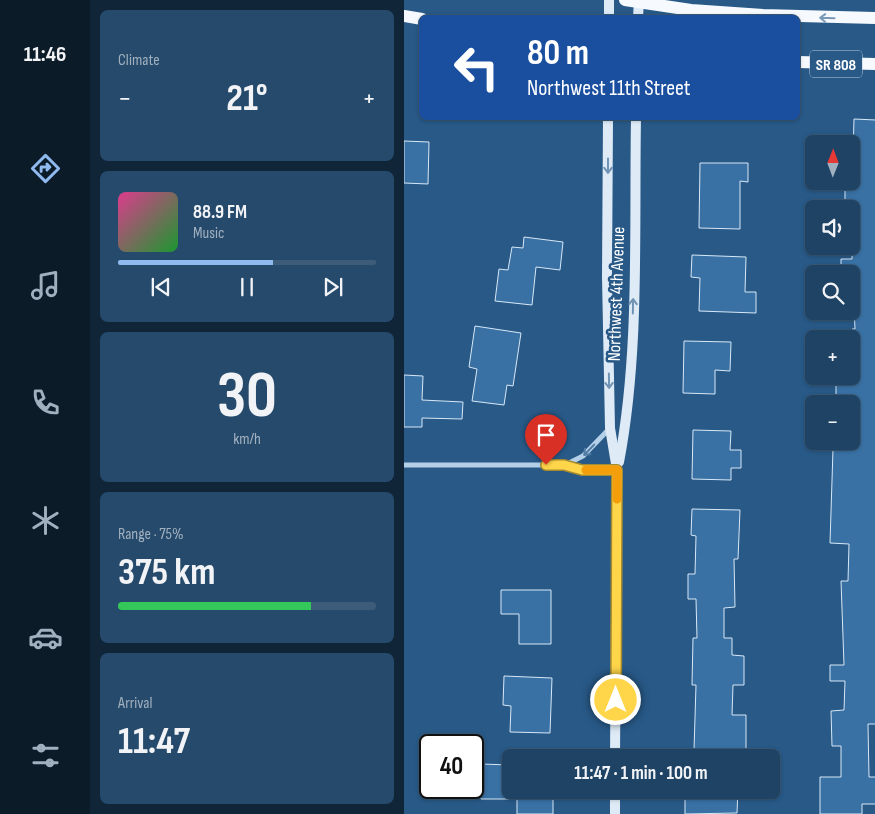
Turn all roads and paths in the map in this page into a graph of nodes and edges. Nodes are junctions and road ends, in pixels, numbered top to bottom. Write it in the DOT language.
graph roads {
  1 [pos="609,0"];
  2 [pos="625,0"];
  3 [pos="639,1"];
  4 [pos="609,15"];
  5 [pos="638,15"];
  6 [pos="763,15"];
  7 [pos="404,16"];
  8 [pos="800,16"];
  9 [pos="419,18"];
  10 [pos="875,18"];
  11 [pos="800,62"];
  12 [pos="875,64"];
  13 [pos="608,120"];
  14 [pos="636,120"];
  15 [pos="610,428"];
  16 [pos="404,465"];
  17 [pos="564,465"];
  18 [pos="617,470"];
  19 [pos="615,749"];
  20 [pos="615,799"];
  21 [pos="615,814"];
  1 -- 4 [label="street"];
  2 -- 3 [label="main road"];
  3 -- 5 [label="street"];
  6 -- 3 [label="main road, one-way"];
  7 -- 9 [label="main road"];
  10 -- 8 [label="main road, one-way"];
  11 -- 12 [label="main road, SR 808"];
  13 -- 15 [label="street, Northwest 4th Avenue, one-way"];
  18 -- 14 [label="street, Northwest 4th Avenue, one-way"];
  15 -- 17 [label="street, one-way"];
  15 -- 18 [label="street, Northwest 4th Avenue"];
  16 -- 17 [label="street"];
  17 -- 18 [label="street"];
  18 -- 19 [label="street, Northwest 4th Avenue"];
  20 -- 21 [label="street"];
}
